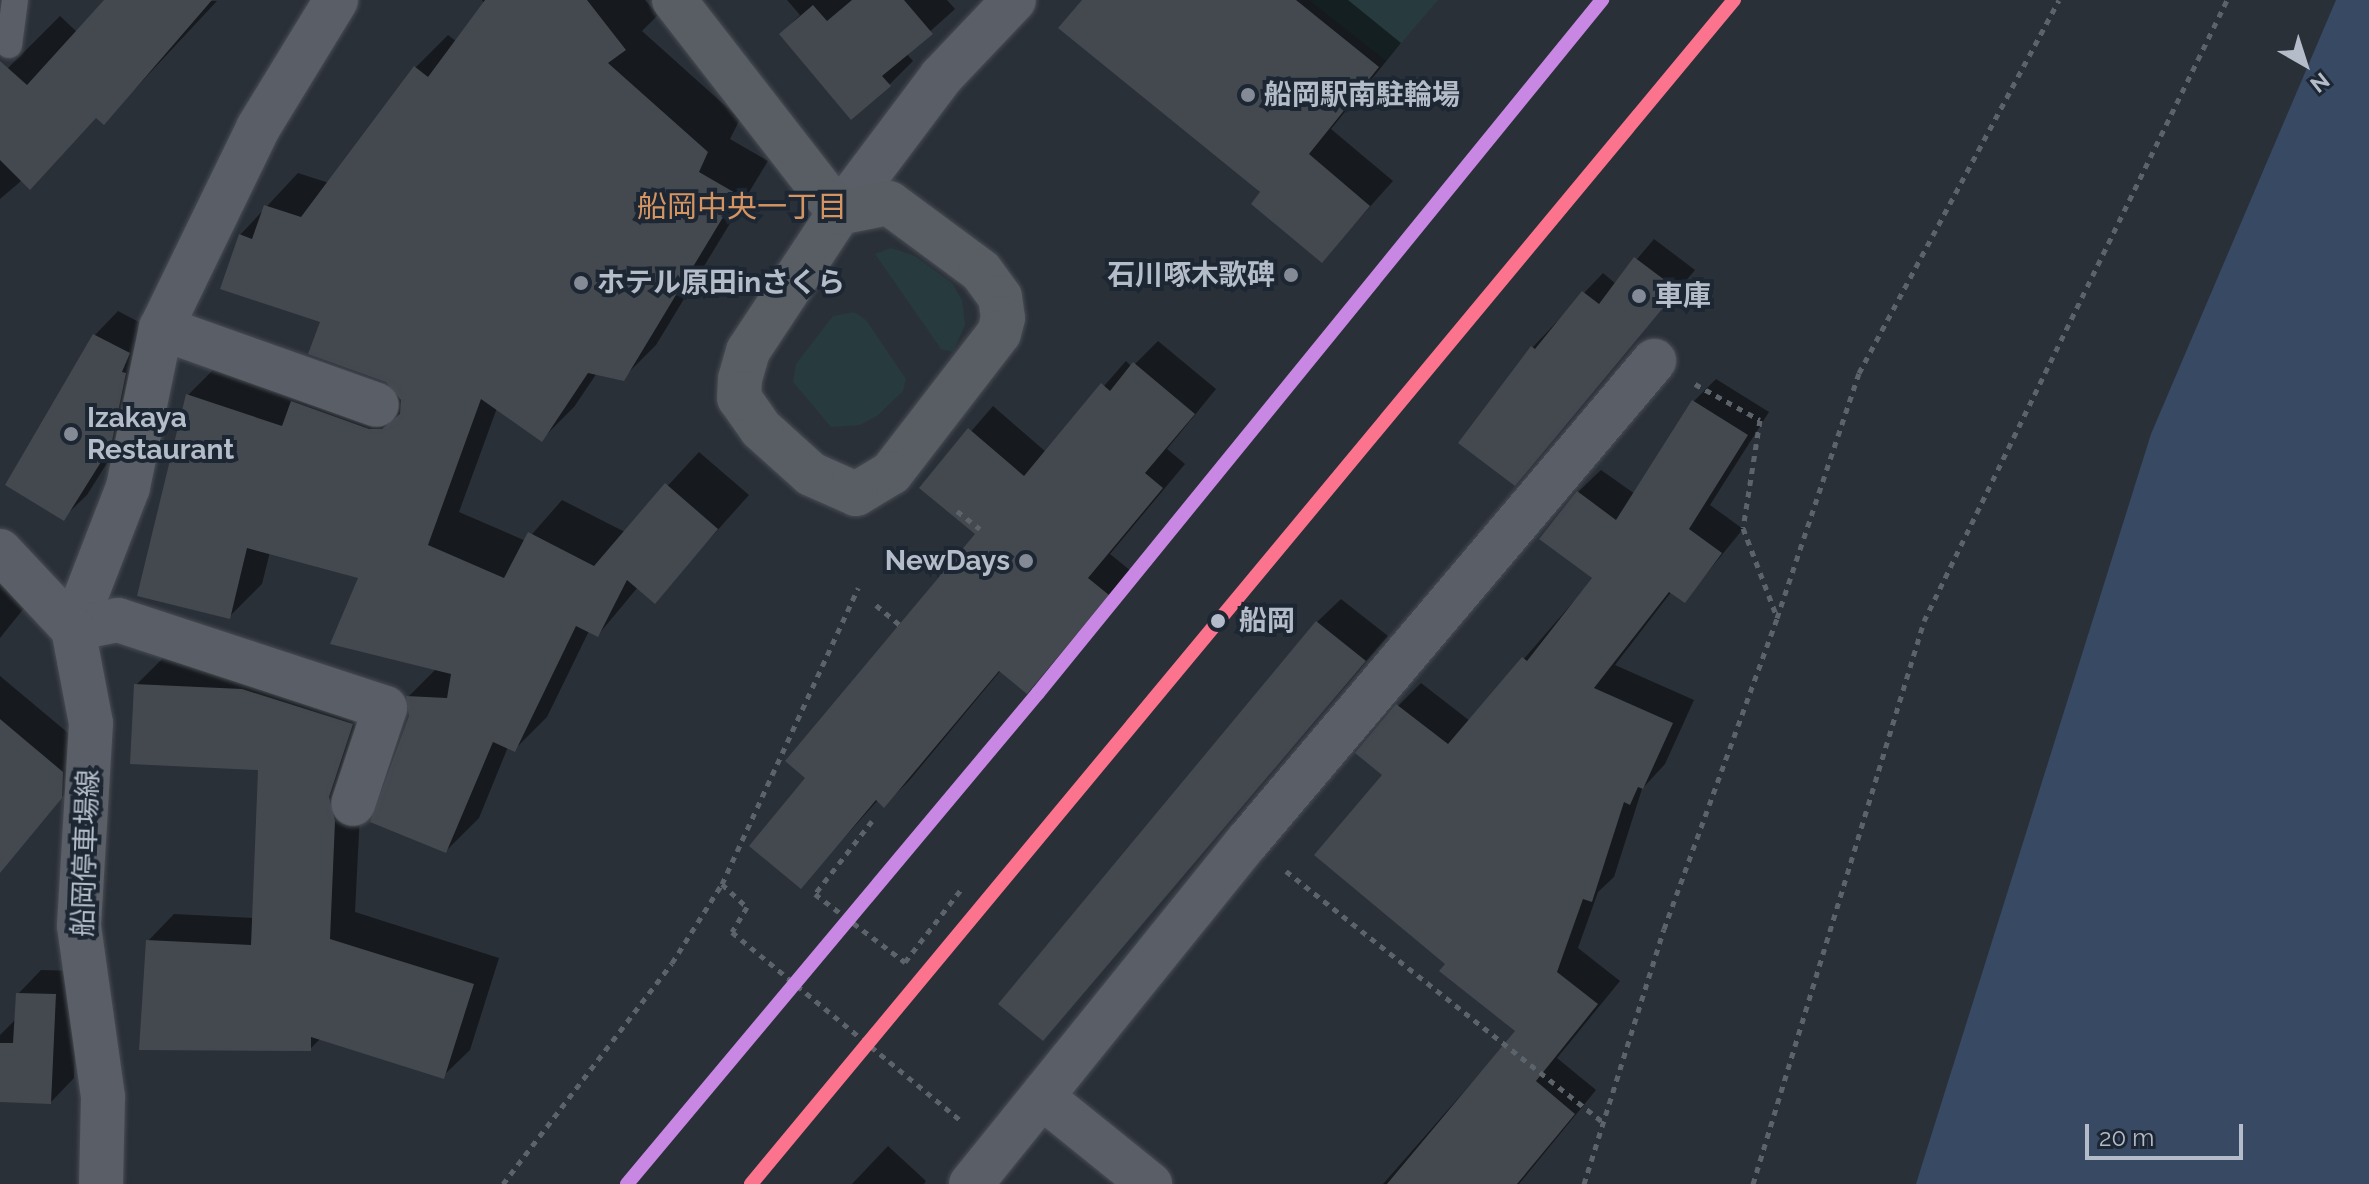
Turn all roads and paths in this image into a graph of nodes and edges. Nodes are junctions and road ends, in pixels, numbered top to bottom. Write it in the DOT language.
graph roads {
  1 [pos="15,0"];
  2 [pos="336,0"];
  3 [pos="674,0"];
  4 [pos="1014,0"];
  5 [pos="2059,0"];
  6 [pos="2227,0"];
  7 [pos="9,45"];
  8 [pos="839,213"];
  9 [pos="161,328"];
  10 [pos="1654,361"];
  11 [pos="377,405"];
  12 [pos="957,511"];
  13 [pos="980,529"];
  14 [pos="0,551"];
  15 [pos="858,588"];
  16 [pos="876,605"];
  17 [pos="1777,618"];
  18 [pos="900,625"];
  19 [pos="73,629"];
  20 [pos="353,804"];
  21 [pos="872,821"];
  22 [pos="1248,841"];
  23 [pos="722,884"];
  24 [pos="963,887"];
  25 [pos="1042,1097"];
  26 [pos="1605,1124"];
  27 [pos="968,1127"];
  28 [pos="101,1184"];
  29 [pos="503,1184"];
  30 [pos="971,1184"];
  31 [pos="1150,1184"];
  32 [pos="1584,1184"];
  33 [pos="1753,1184"];
  1 -- 7 [label="lane"];
  2 -- 9 [label="street"];
  3 -- 8 [label="main road"];
  4 -- 8 [label="street"];
  5 -- 17 [label="path"];
  6 -- 33 [label="path"];
  8 -- 8 [label="main road"];
  9 -- 11 [label="street"];
  9 -- 19 [label="street"];
  10 -- 17 [label="path"];
  10 -- 22 [label="street"];
  12 -- 13 [label="path"];
  14 -- 19 [label="street"];
  15 -- 23 [label="path"];
  16 -- 18 [label="path"];
  17 -- 26 [label="path"];
  19 -- 20 [label="street"];
  19 -- 28 [label="street, 船岡停車場線"];
  21 -- 24 [label="path"];
  22 -- 25 [label="street"];
  22 -- 26 [label="path"];
  23 -- 27 [label="path"];
  23 -- 29 [label="path"];
  25 -- 30 [label="street"];
  25 -- 31 [label="street"];
  26 -- 32 [label="path"];
}
